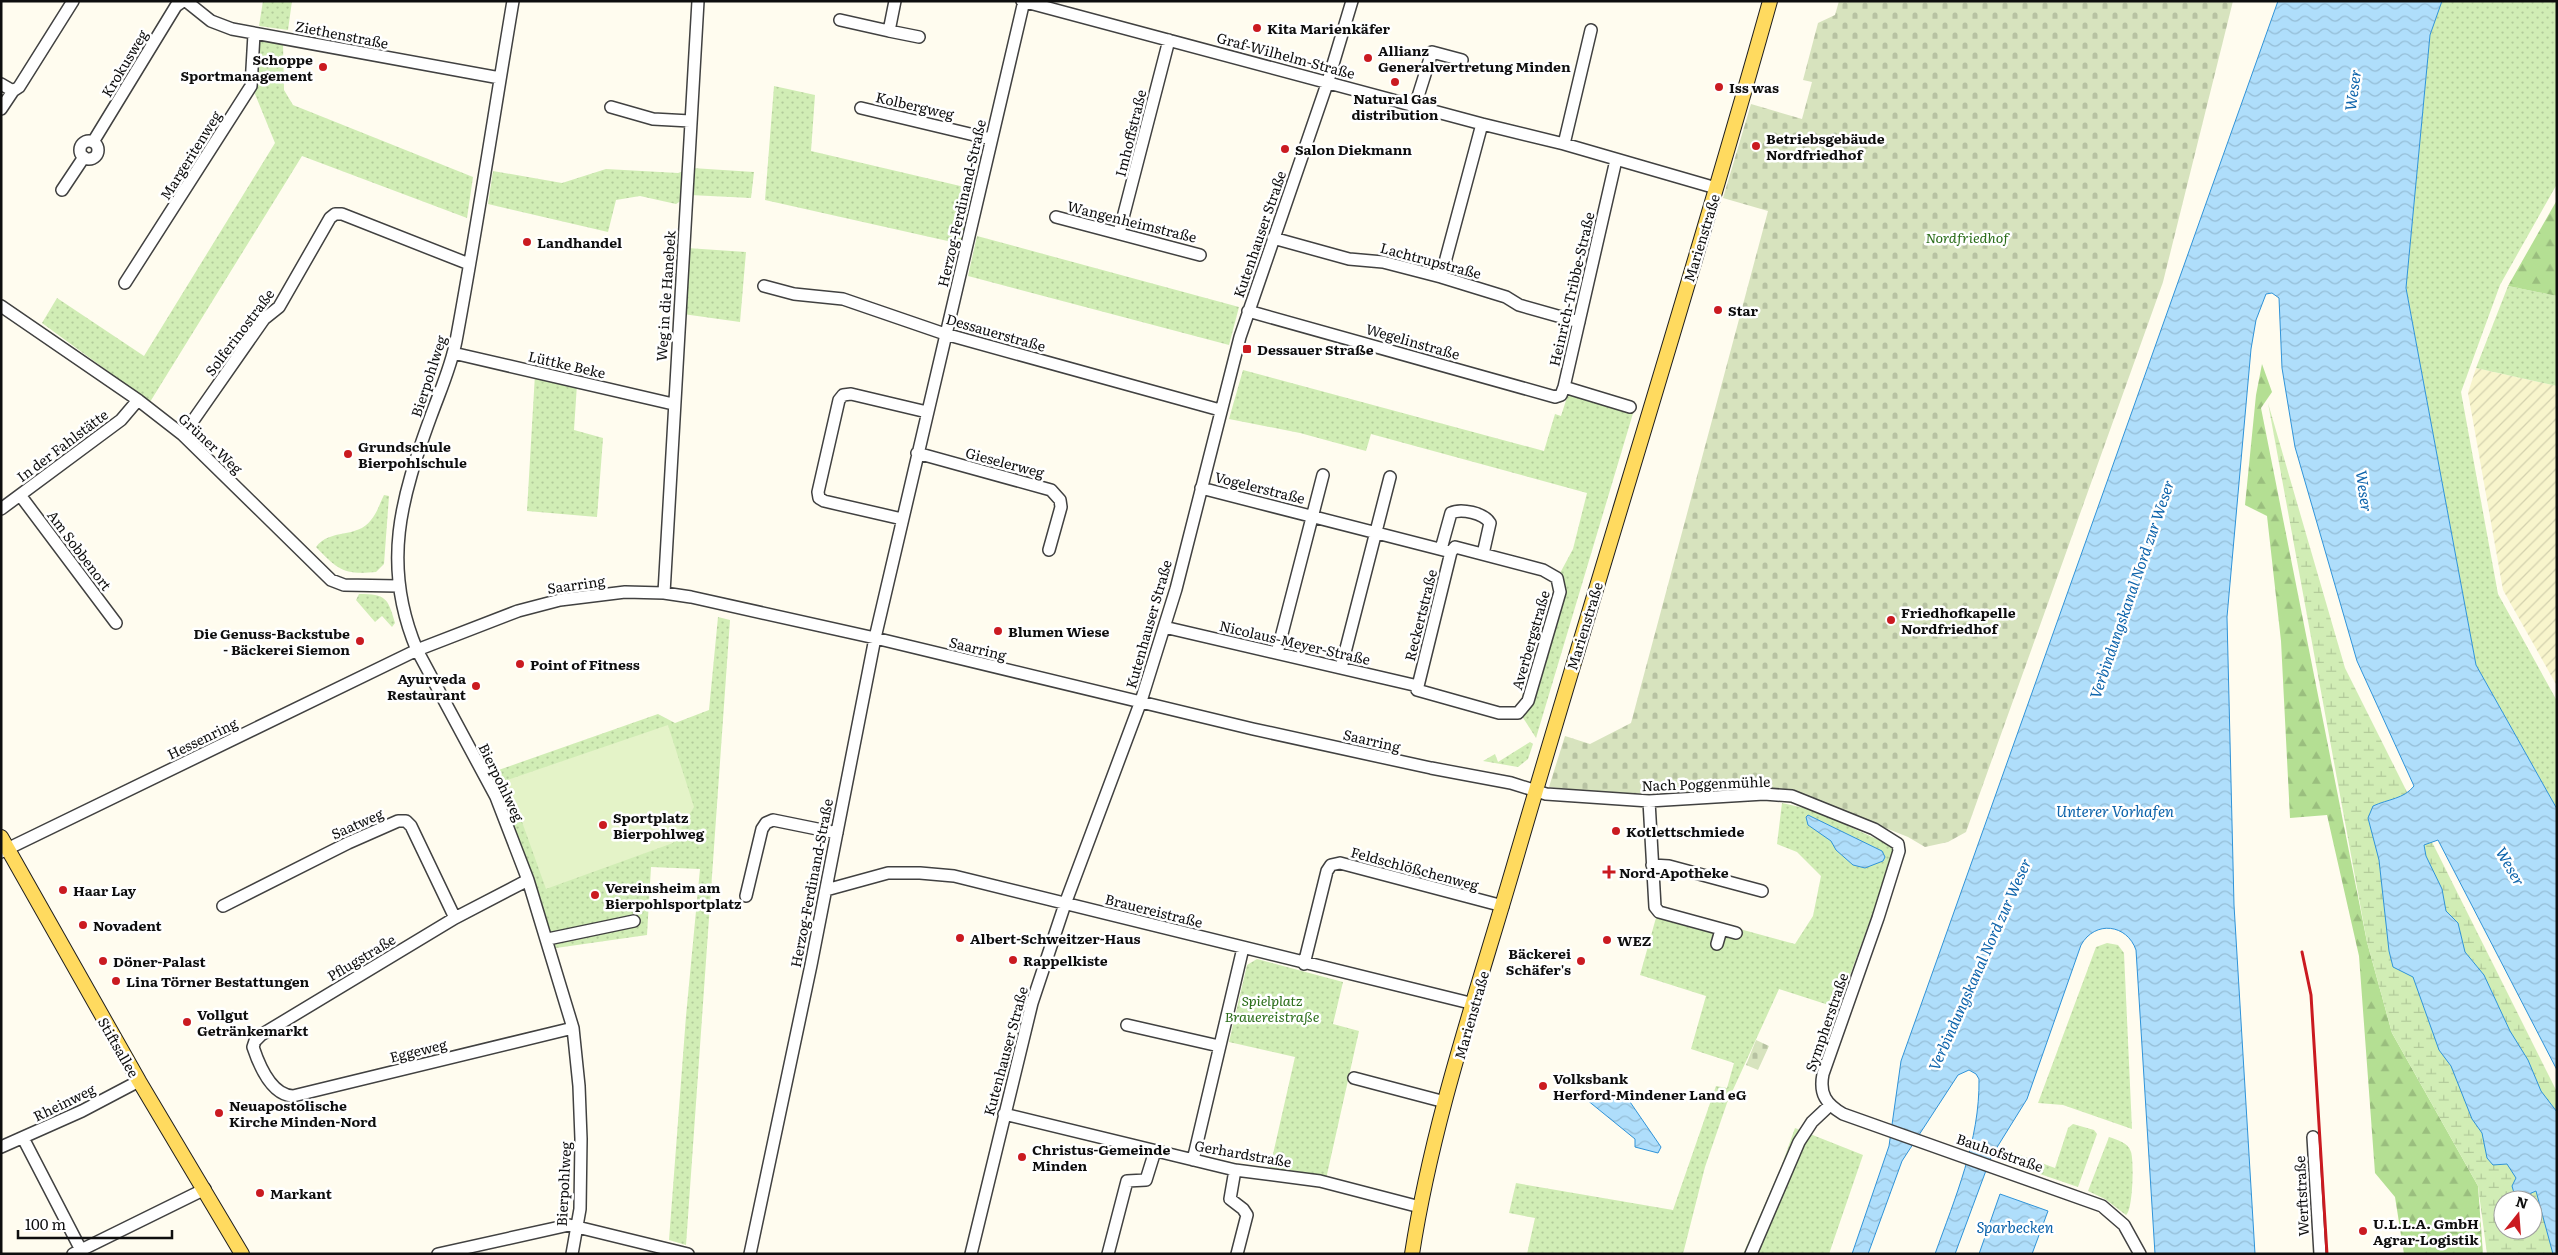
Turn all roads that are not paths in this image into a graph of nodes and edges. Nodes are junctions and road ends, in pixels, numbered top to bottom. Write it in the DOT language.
graph roads {
  1 [pos="73,1"];
  2 [pos="184,1"];
  3 [pos="513,1"];
  4 [pos="698,1"];
  5 [pos="895,1"];
  6 [pos="1023,1"];
  7 [pos="1352,1"];
  8 [pos="1770,1"];
  9 [pos="840,20"];
  10 [pos="889,30"];
  11 [pos="1591,30"];
  12 [pos="254,34"];
  13 [pos="919,38"];
  14 [pos="1169,40"];
  15 [pos="1462,60"];
  16 [pos="500,78"];
  17 [pos="1328,82"];
  18 [pos="1,84"];
  19 [pos="12,91"];
  20 [pos="1415,106"];
  21 [pos="611,107"];
  22 [pos="861,108"];
  23 [pos="1,109"];
  24 [pos="690,121"];
  25 [pos="1482,124"];
  26 [pos="991,139"];
  27 [pos="1564,144"];
  28 [pos="1616,160"];
  29 [pos="1716,188"];
  30 [pos="62,190"];
  31 [pos="1056,217"];
  32 [pos="1120,233"];
  33 [pos="1273,238"];
  34 [pos="1200,255"];
  35 [pos="469,264"];
  36 [pos="1441,277"];
  37 [pos="126,283"];
  38 [pos="764,286"];
  39 [pos="1,306"];
  40 [pos="1248,311"];
  41 [pos="1578,322"];
  42 [pos="945,334"];
  43 [pos="453,353"];
  44 [pos="1564,387"];
  45 [pos="138,400"];
  46 [pos="673,404"];
  47 [pos="1630,407"];
  48 [pos="1220,410"];
  49 [pos="927,412"];
  50 [pos="183,435"];
  51 [pos="917,453"];
  52 [pos="1323,475"];
  53 [pos="1390,477"];
  54 [pos="1201,488"];
  55 [pos="20,496"];
  56 [pos="1,509"];
  57 [pos="1312,516"];
  58 [pos="902,519"];
  59 [pos="1376,532"];
  60 [pos="1049,550"];
  61 [pos="1446,550"];
  62 [pos="1482,554"];
  63 [pos="398,586"];
  64 [pos="664,593"];
  65 [pos="116,624"];
  66 [pos="1164,627"];
  67 [pos="875,638"];
  68 [pos="416,650"];
  69 [pos="1278,653"];
  70 [pos="1341,668"];
  71 [pos="1418,686"];
  72 [pos="1141,701"];
  73 [pos="1535,790"];
  74 [pos="1649,801"];
  75 [pos="837,833"];
  76 [pos="1,837"];
  77 [pos="1898,844"];
  78 [pos="5,851"];
  79 [pos="1652,865"];
  80 [pos="528,880"];
  81 [pos="826,890"];
  82 [pos="1762,891"];
  83 [pos="746,896"];
  84 [pos="1065,904"];
  85 [pos="223,906"];
  86 [pos="1502,906"];
  87 [pos="455,918"];
  88 [pos="634,921"];
  89 [pos="1721,930"];
  90 [pos="1736,933"];
  91 [pos="548,939"];
  92 [pos="1717,944"];
  93 [pos="1243,948"];
  94 [pos="1304,964"];
  95 [pos="1474,1004"];
  96 [pos="1127,1024"];
  97 [pos="572,1028"];
  98 [pos="1219,1046"];
  99 [pos="1354,1078"];
  100 [pos="139,1080"];
  101 [pos="272,1086"];
  102 [pos="1445,1102"];
  103 [pos="1829,1106"];
  104 [pos="1004,1114"];
  105 [pos="2313,1137"];
  106 [pos="23,1138"];
  107 [pos="1,1147"];
  108 [pos="1155,1150"];
  109 [pos="1193,1160"];
  110 [pos="1236,1170"];
  111 [pos="205,1189"];
  112 [pos="1420,1207"];
  113 [pos="577,1225"];
  114 [pos="77,1252"];
  115 [pos="242,1254"];
  116 [pos="438,1254"];
  117 [pos="572,1254"];
  118 [pos="688,1254"];
  119 [pos="750,1254"];
  120 [pos="970,1254"];
  121 [pos="1108,1254"];
  122 [pos="1237,1254"];
  123 [pos="1412,1254"];
  124 [pos="1751,1254"];
  125 [pos="2140,1254"];
  126 [pos="2320,1254"];
  1 -- 19 [label="street"];
  2 -- 12 [label="street, Ziethenstraße"];
  2 -- 30 [label="street, Krokusweg"];
  3 -- 16 [label="street, Bierpohlweg"];
  4 -- 24 [label="street, Weg in die Hanebek"];
  5 -- 10 [label="street"];
  6 -- 14 [label="street, Graf-Wilhelm-Straße"];
  6 -- 26 [label="street, Herzog-Ferdinand-Straße"];
  7 -- 17 [label="street, Kutenhauser Straße"];
  8 -- 29 [label="main road, Marienstraße"];
  9 -- 10 [label="street"];
  10 -- 13 [label="street"];
  11 -- 27 [label="street"];
  12 -- 16 [label="street, Ziethenstraße"];
  12 -- 37 [label="street, Margeritenweg"];
  14 -- 17 [label="street, Graf-Wilhelm-Straße"];
  14 -- 32 [label="street, Imhoffstraße"];
  15 -- 20 [label="street"];
  16 -- 35 [label="street, Bierpohlweg"];
  17 -- 20 [label="street, Graf-Wilhelm-Straße"];
  17 -- 33 [label="street, Kutenhauser Straße"];
  18 -- 19 [label="street"];
  19 -- 23 [label="street"];
  20 -- 25 [label="street, Graf-Wilhelm-Straße"];
  21 -- 24 [label="street"];
  22 -- 26 [label="street, Kolbergweg"];
  24 -- 46 [label="street, Weg in die Hanebek"];
  25 -- 27 [label="street, Graf-Wilhelm-Straße"];
  25 -- 36 [label="street"];
  26 -- 42 [label="street, Herzog-Ferdinand-Straße"];
  27 -- 28 [label="street, Graf-Wilhelm-Straße"];
  28 -- 29 [label="street, Graf-Wilhelm-Straße"];
  28 -- 41 [label="street, Heinrich-Tribbe-Straße"];
  29 -- 73 [label="main road, Marienstraße"];
  31 -- 32 [label="street, Wangenheimstraße"];
  32 -- 34 [label="street, Wangenheimstraße"];
  33 -- 36 [label="street, Lachtrupstraße"];
  33 -- 40 [label="street, Kutenhauser Straße"];
  35 -- 43 [label="street, Bierpohlweg"];
  35 -- 50 [label="street, Solferinostraße"];
  36 -- 41 [label="street, Lachtrupstraße"];
  38 -- 42 [label="street, Dessauerstraße"];
  39 -- 45 [label="street, Grüner Weg"];
  40 -- 44 [label="street, Wegelinstraße"];
  40 -- 48 [label="street, Kutenhauser Straße"];
  41 -- 44 [label="street, Heinrich-Tribbe-Straße"];
  42 -- 48 [label="street, Dessauerstraße"];
  42 -- 49 [label="street, Herzog-Ferdinand-Straße"];
  43 -- 46 [label="street, Lüttke Beke"];
  43 -- 63 [label="street, Bierpohlweg"];
  44 -- 47 [label="street, Heinrich-Tribbe-Straße"];
  45 -- 50 [label="street, Grüner Weg"];
  45 -- 55 [label="street, In der Fahlstätte"];
  46 -- 64 [label="street, Weg in die Hanebek"];
  48 -- 54 [label="street, Kutenhauser Straße"];
  49 -- 51 [label="street, Herzog-Ferdinand-Straße"];
  49 -- 58 [label="street"];
  50 -- 63 [label="street, Grüner Weg"];
  51 -- 58 [label="street, Herzog-Ferdinand-Straße"];
  51 -- 60 [label="street, Gieselerweg"];
  52 -- 57 [label="street, Vogelerstraße"];
  53 -- 59 [label="street"];
  54 -- 57 [label="street, Vogelerstraße"];
  54 -- 66 [label="street, Kutenhauser Straße"];
  55 -- 56 [label="street, In der Fahlstätte"];
  55 -- 65 [label="street, Am Sobbenort"];
  57 -- 59 [label="street, Vogelerstraße"];
  57 -- 69 [label="street"];
  58 -- 67 [label="street, Herzog-Ferdinand-Straße"];
  59 -- 61 [label="street, Vogelerstraße"];
  59 -- 70 [label="street"];
  61 -- 62 [label="street, Averbergstraße"];
  61 -- 62 [label="street"];
  61 -- 71 [label="street, Reckertstraße"];
  62 -- 71 [label="street, Averbergstraße"];
  63 -- 68 [label="street, Bierpohlweg"];
  64 -- 67 [label="street, Saarring"];
  64 -- 68 [label="street, Saarring"];
  66 -- 69 [label="street, Nicolaus-Meyer-Straße"];
  66 -- 72 [label="street, Kutenhauser Straße"];
  67 -- 72 [label="street, Saarring"];
  67 -- 75 [label="street, Herzog-Ferdinand-Straße"];
  68 -- 78 [label="street, Hessenring"];
  68 -- 80 [label="street, Bierpohlweg"];
  69 -- 70 [label="street, Nicolaus-Meyer-Straße"];
  70 -- 71 [label="street, Nicolaus-Meyer-Straße"];
  72 -- 73 [label="street, Saarring"];
  72 -- 84 [label="street, Kutenhauser Straße"];
  73 -- 74 [label="street, Nach Poggenmühle"];
  73 -- 86 [label="main road, Marienstraße"];
  74 -- 77 [label="street, Nach Poggenmühle"];
  74 -- 79 [label="street"];
  75 -- 81 [label="street, Herzog-Ferdinand-Straße"];
  75 -- 83 [label="street"];
  76 -- 78 [label="main road, Stiftsallee"];
  77 -- 103 [label="street, Sympherstraße"];
  78 -- 100 [label="main road, Stiftsallee"];
  79 -- 82 [label="street"];
  79 -- 89 [label="street"];
  80 -- 87 [label="street, Pflugstraße"];
  80 -- 91 [label="street, Bierpohlweg"];
  81 -- 84 [label="street, Brauereistraße"];
  81 -- 119 [label="street, Herzog-Ferdinand-Straße"];
  84 -- 93 [label="street, Brauereistraße"];
  84 -- 104 [label="street, Kutenhauser Straße"];
  85 -- 87 [label="street, Saatweg"];
  86 -- 94 [label="street, Feldschlößchenweg"];
  86 -- 95 [label="main road, Marienstraße"];
  87 -- 101 [label="street, Pflugstraße"];
  88 -- 91 [label="street"];
  89 -- 90 [label="street"];
  89 -- 92 [label="street"];
  91 -- 97 [label="street, Bierpohlweg"];
  93 -- 94 [label="street, Brauereistraße"];
  93 -- 98 [label="street"];
  94 -- 95 [label="street, Brauereistraße"];
  95 -- 102 [label="main road, Marienstraße"];
  96 -- 98 [label="street"];
  97 -- 101 [label="street, Eggeweg"];
  97 -- 113 [label="street, Bierpohlweg"];
  98 -- 109 [label="street"];
  99 -- 102 [label="street"];
  100 -- 106 [label="street, Rheinweg"];
  100 -- 111 [label="main road, Stiftsallee"];
  102 -- 112 [label="main road, Marienstraße"];
  103 -- 124 [label="street"];
  103 -- 125 [label="street, Bauhofstraße"];
  104 -- 108 [label="street, Gerhardstraße"];
  104 -- 120 [label="street, Kutenhauser Straße"];
  105 -- 126 [label="street, Werftstraße"];
  106 -- 107 [label="street, Rheinweg"];
  106 -- 114 [label="street"];
  108 -- 109 [label="street, Gerhardstraße"];
  108 -- 121 [label="street"];
  109 -- 110 [label="street, Gerhardstraße"];
  110 -- 112 [label="street, Gerhardstraße"];
  110 -- 122 [label="street"];
  111 -- 114 [label="street"];
  111 -- 115 [label="main road, Stiftsallee"];
  112 -- 123 [label="main road, Marienstraße"];
  113 -- 116 [label="street"];
  113 -- 117 [label="street, Bierpohlweg"];
  113 -- 118 [label="street"];
}
